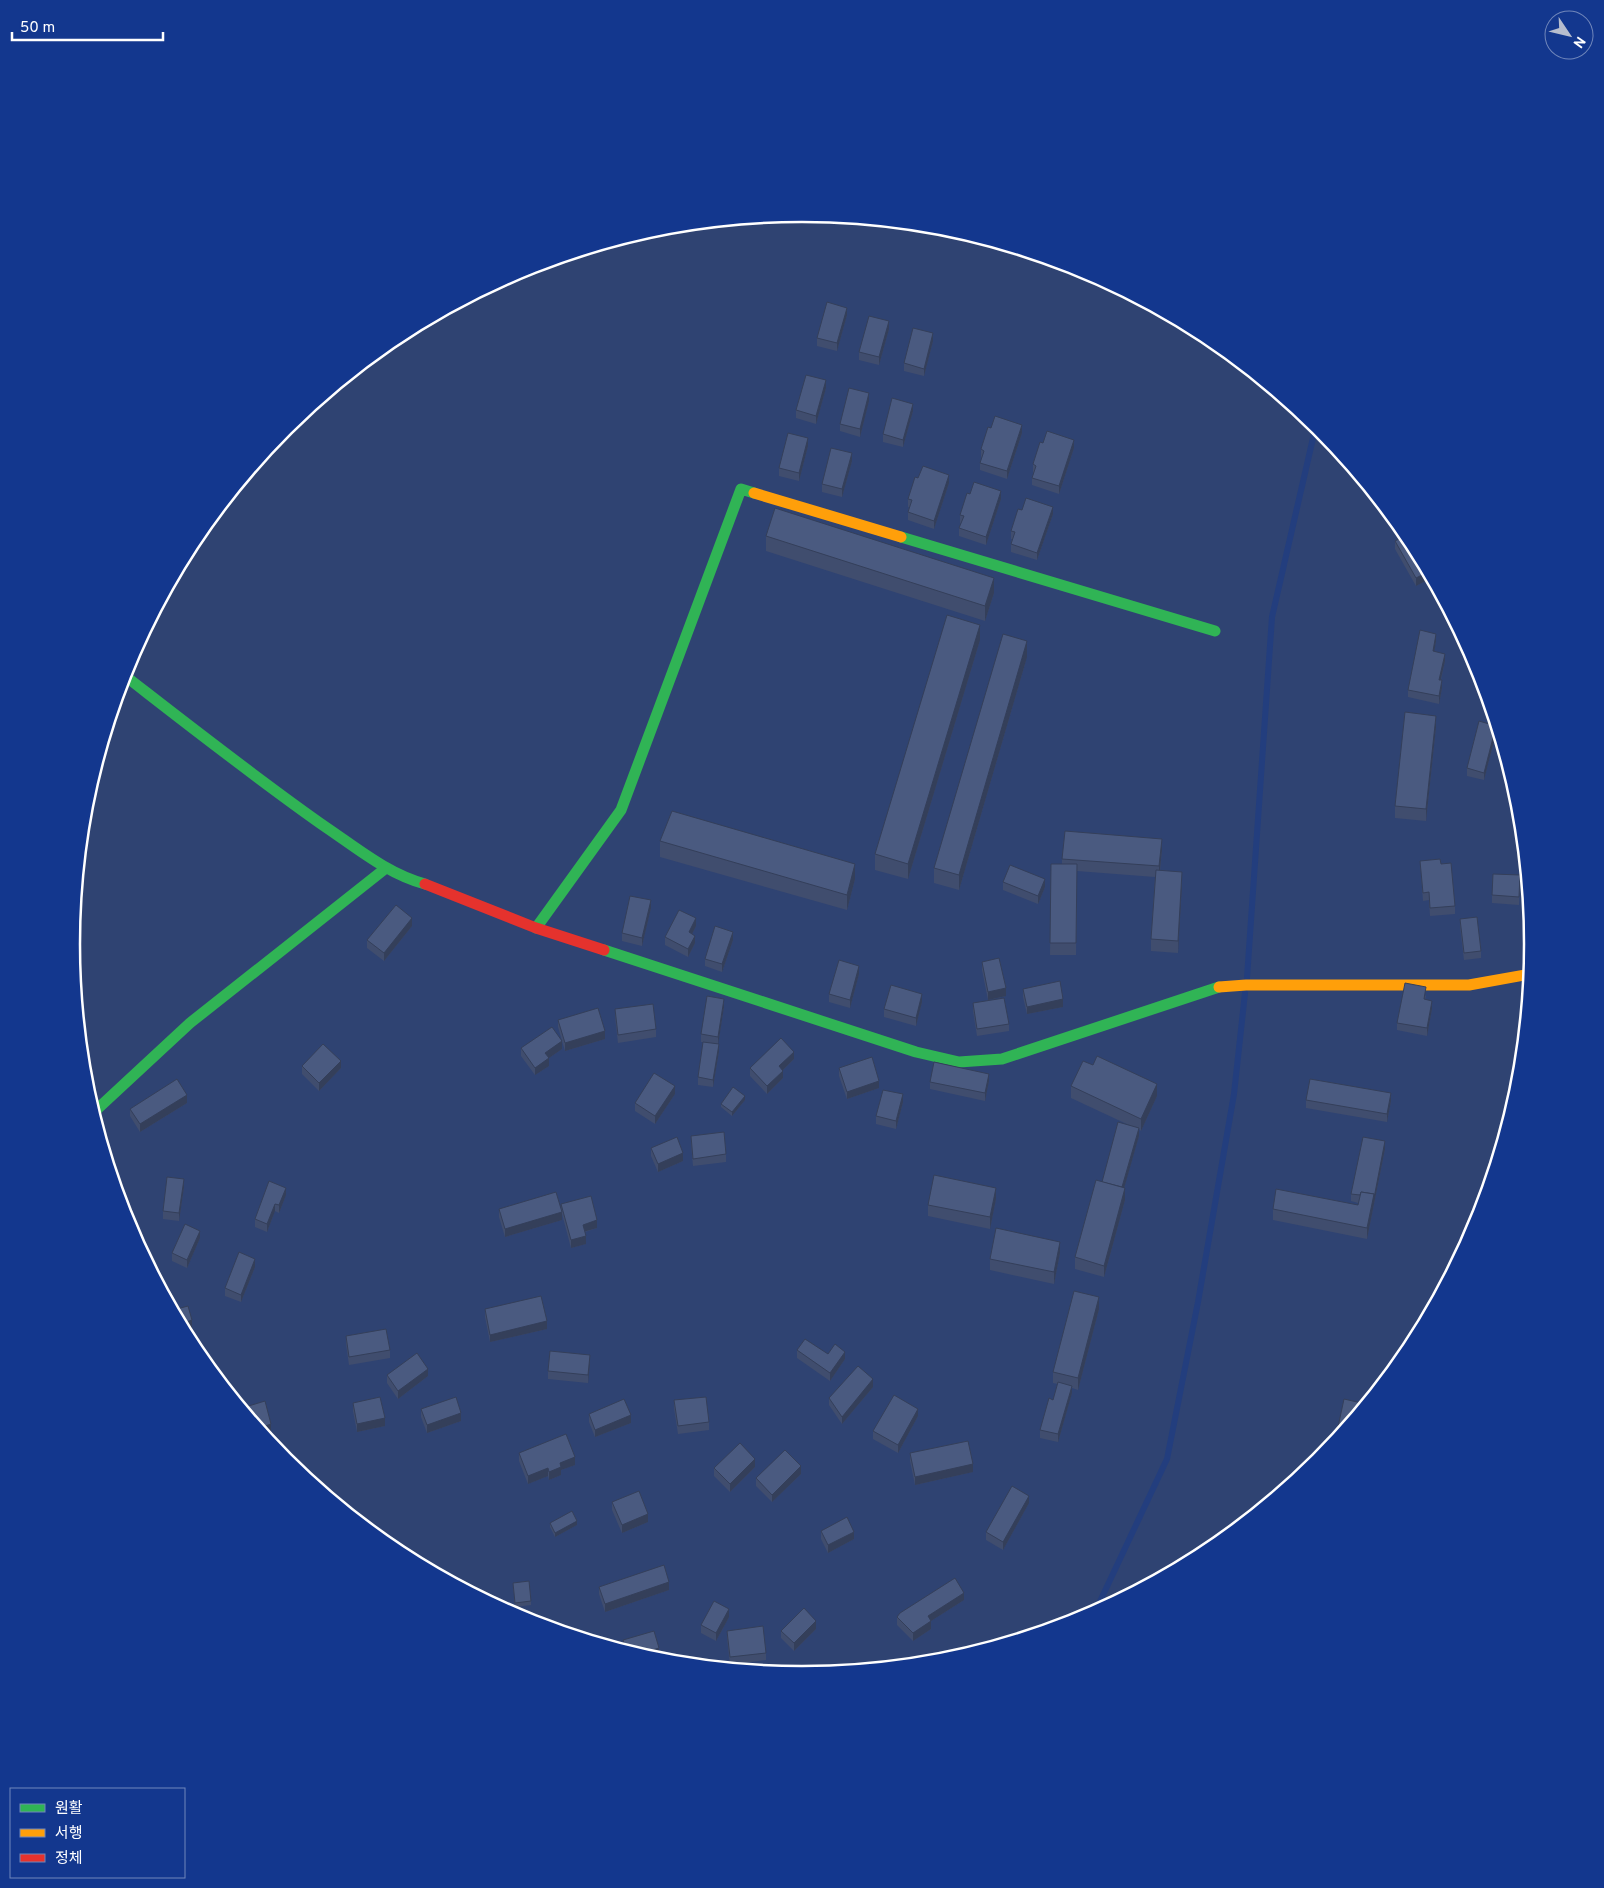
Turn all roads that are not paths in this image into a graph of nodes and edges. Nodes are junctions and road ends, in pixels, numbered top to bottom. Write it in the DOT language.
graph roads {
  1 [pos="1215,631"];
  2 [pos="130,680"];
  3 [pos="386,868"];
  4 [pos="536,928"];
  5 [pos="1523,975"];
  6 [pos="99,1107"];
  1 -- 4 [label="street"];
  2 -- 3 [label="street"];
  3 -- 4 [label="street"];
  3 -- 6 [label="street"];
  4 -- 5 [label="street"];
}
